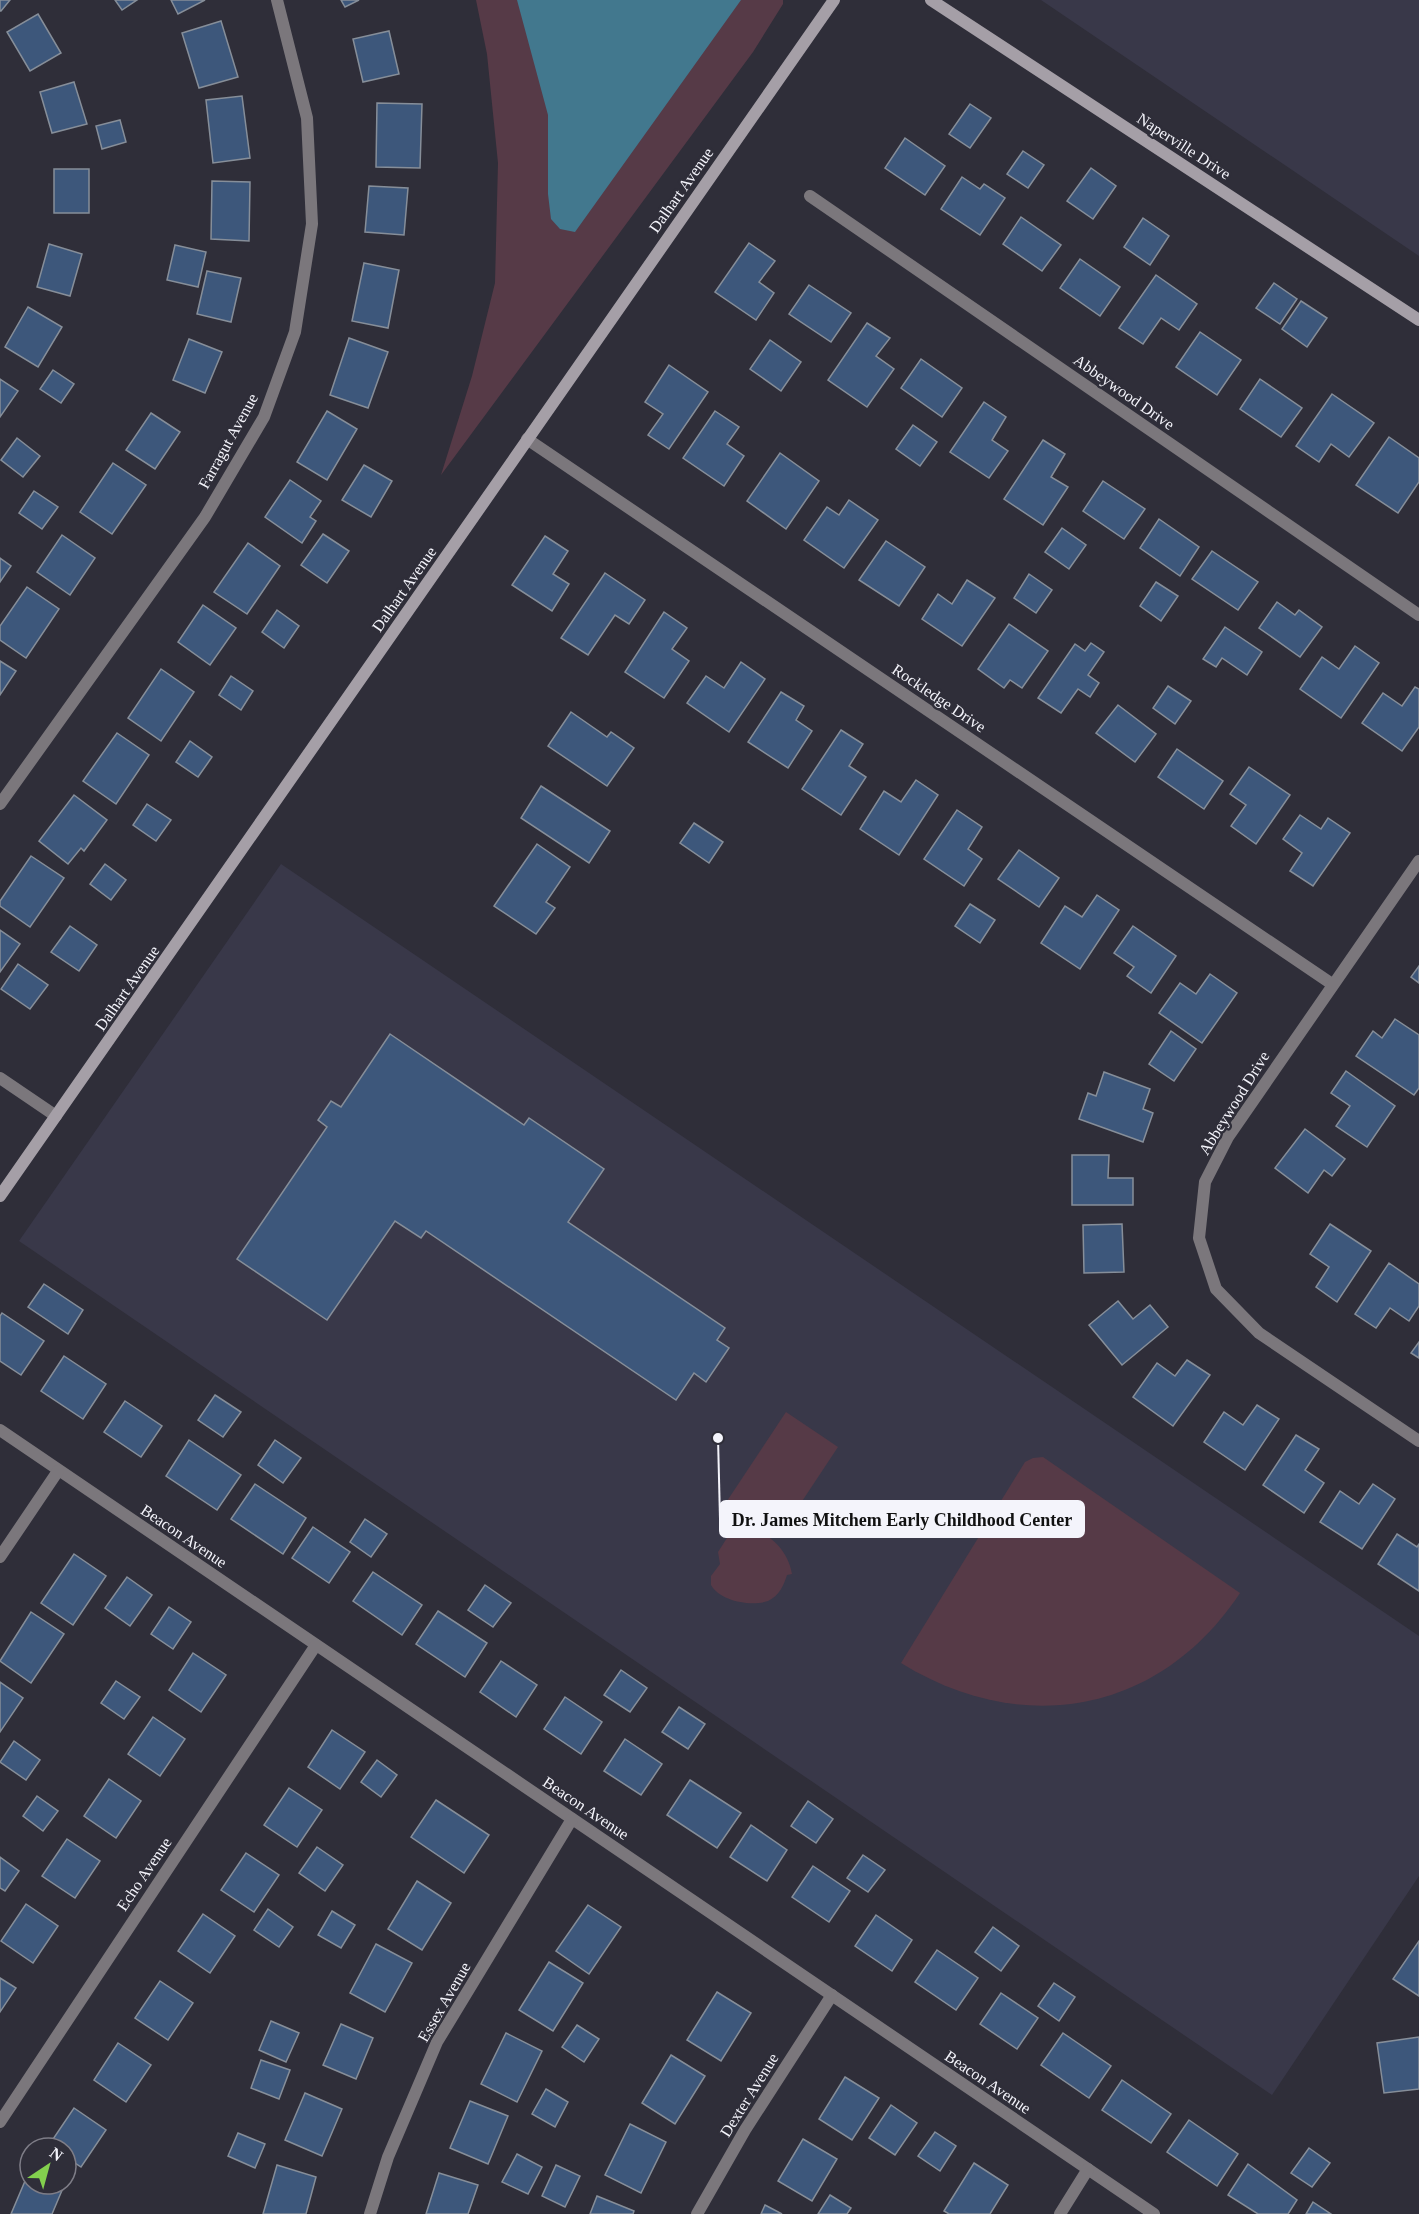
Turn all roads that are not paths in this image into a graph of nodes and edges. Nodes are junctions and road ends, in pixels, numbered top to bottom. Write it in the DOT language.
graph roads {
  1 [pos="277,0"];
  2 [pos="834,0"];
  3 [pos="932,0"];
  4 [pos="810,196"];
  5 [pos="1419,320"];
  6 [pos="527,439"];
  7 [pos="1419,615"];
  8 [pos="0,804"];
  9 [pos="1419,861"];
  10 [pos="1332,984"];
  11 [pos="0,1078"];
  12 [pos="56,1116"];
  13 [pos="0,1196"];
  14 [pos="0,1430"];
  15 [pos="1419,1441"];
  16 [pos="58,1471"];
  17 [pos="0,1557"];
  18 [pos="316,1645"];
  19 [pos="572,1818"];
  20 [pos="832,1995"];
  21 [pos="0,2122"];
  22 [pos="1088,2169"];
  23 [pos="370,2214"];
  24 [pos="697,2214"];
  25 [pos="1059,2214"];
  26 [pos="1154,2214"];
  1 -- 8 [label="street, Farragut Avenue"];
  2 -- 6 [label="main road, Dalhart Avenue"];
  3 -- 5 [label="main road, Naperville Drive"];
  4 -- 7 [label="street, Abbeywood Drive"];
  6 -- 10 [label="street, Rockledge Drive"];
  6 -- 12 [label="main road, Dalhart Avenue"];
  9 -- 10 [label="street, Abbeywood Drive"];
  10 -- 15 [label="street, Abbeywood Drive"];
  11 -- 12 [label="street"];
  12 -- 13 [label="main road, Dalhart Avenue"];
  14 -- 16 [label="street, Beacon Avenue"];
  16 -- 17 [label="street"];
  16 -- 18 [label="street, Beacon Avenue"];
  18 -- 19 [label="street, Beacon Avenue"];
  18 -- 21 [label="street, Echo Avenue"];
  19 -- 20 [label="street, Beacon Avenue"];
  19 -- 23 [label="street, Essex Avenue"];
  20 -- 22 [label="street, Beacon Avenue"];
  20 -- 24 [label="street, Dexter Avenue"];
  22 -- 25 [label="street"];
  22 -- 26 [label="street, Beacon Avenue"];
}
